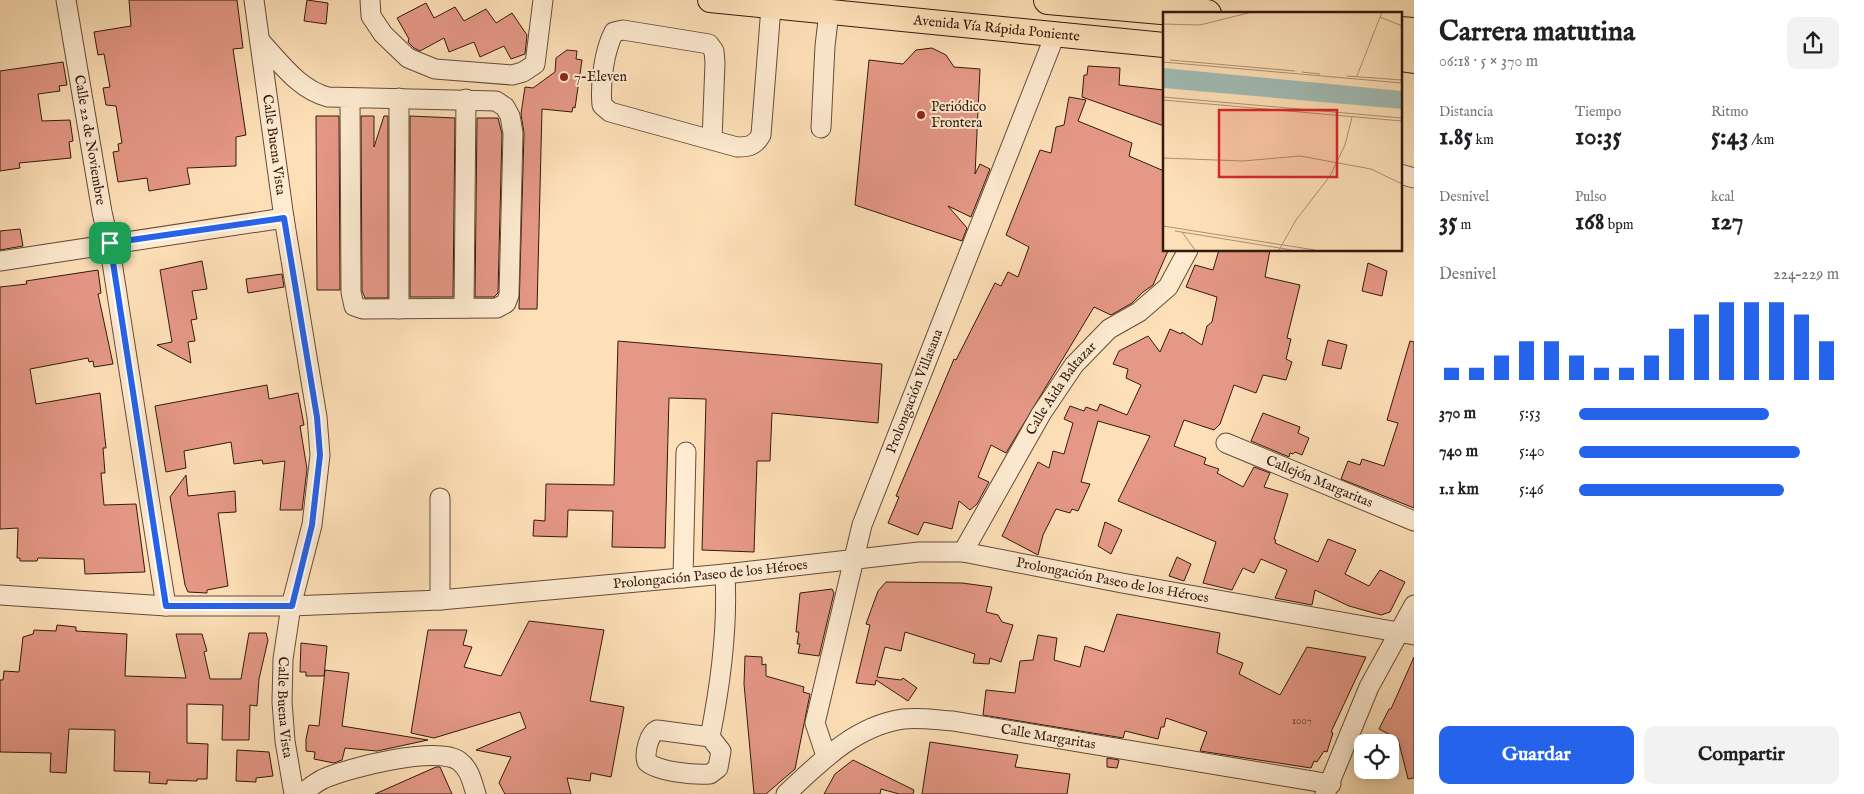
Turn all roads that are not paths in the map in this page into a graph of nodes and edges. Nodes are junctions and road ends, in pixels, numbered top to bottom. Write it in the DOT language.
graph roads {
  1 [pos="66,0"];
  2 [pos="254,0"];
  3 [pos="370,0"];
  4 [pos="543,0"];
  5 [pos="710,0"];
  6 [pos="1055,1"];
  7 [pos="771,7"];
  8 [pos="829,12"];
  9 [pos="1184,12"];
  10 [pos="1163,22"];
  11 [pos="1055,35"];
  12 [pos="260,41"];
  13 [pos="1163,45"];
  14 [pos="350,98"];
  15 [pos="398,98"];
  16 [pos="466,99"];
  17 [pos="821,128"];
  18 [pos="712,140"];
  19 [pos="284,218"];
  20 [pos="110,243"];
  21 [pos="1187,251"];
  22 [pos="0,261"];
  23 [pos="464,308"];
  24 [pos="398,309"];
  25 [pos="1226,443"];
  26 [pos="686,452"];
  27 [pos="440,498"];
  28 [pos="1414,521"];
  29 [pos="963,552"];
  30 [pos="854,559"];
  31 [pos="726,574"];
  32 [pos="682,578"];
  33 [pos="0,595"];
  34 [pos="440,600"];
  35 [pos="1414,605"];
  36 [pos="166,606"];
  37 [pos="292,606"];
  38 [pos="1406,634"];
  39 [pos="710,737"];
  40 [pos="826,756"];
  41 [pos="1328,789"];
  42 [pos="294,794"];
  43 [pos="301,794"];
  44 [pos="476,794"];
  45 [pos="786,794"];
  1 -- 20 [label="street, Calle 22 de Noviembre"];
  2 -- 12 [label="street, Calle Buena Vista"];
  3 -- 4 [label="street"];
  5 -- 7 [label="main road, Avenida Vía Rápida Poniente"];
  6 -- 9 [label="highway"];
  6 -- 10 [label="highway"];
  7 -- 8 [label="main road, Avenida Vía Rápida Poniente"];
  7 -- 18 [label="street"];
  8 -- 11 [label="main road, Avenida Vía Rápida Poniente"];
  8 -- 17 [label="street"];
  11 -- 13 [label="main road, Avenida Vía Rápida Poniente"];
  11 -- 30 [label="street, Prolongación Villasana"];
  12 -- 14 [label="street"];
  12 -- 19 [label="street, Calle Buena Vista"];
  14 -- 15 [label="street"];
  14 -- 24 [label="street"];
  15 -- 16 [label="street"];
  15 -- 24 [label="street"];
  16 -- 23 [label="street"];
  16 -- 23 [label="street"];
  18 -- 18 [label="street"];
  19 -- 20 [label="street"];
  19 -- 37 [label="street, Calle Buena Vista"];
  20 -- 22 [label="street"];
  20 -- 36 [label="street, Calle 22 de Noviembre"];
  21 -- 29 [label="street, Calle Aida Baltazar"];
  23 -- 24 [label="street"];
  25 -- 28 [label="street, Callejón Margaritas"];
  26 -- 32 [label="street"];
  27 -- 34 [label="street"];
  29 -- 30 [label="street, Prolongación Paseo de los Héroes"];
  29 -- 38 [label="street, Prolongación Paseo de los Héroes"];
  30 -- 31 [label="street, Prolongación Paseo de los Héroes"];
  30 -- 40 [label="street, Prolongación Villasana"];
  31 -- 32 [label="street, Prolongación Paseo de los Héroes"];
  31 -- 39 [label="street"];
  32 -- 34 [label="street, Prolongación Paseo de los Héroes"];
  33 -- 36 [label="street, Prolongación Paseo de los Héroes"];
  34 -- 37 [label="street, Prolongación Paseo de los Héroes"];
  35 -- 38 [label="street"];
  36 -- 37 [label="street, Prolongación Paseo de los Héroes"];
  37 -- 42 [label="street, Calle Buena Vista"];
  38 -- 41 [label="street"];
  40 -- 41 [label="street, Calle Margaritas"];
  40 -- 45 [label="street, Calle Margaritas"];
  43 -- 44 [label="street"];
}
